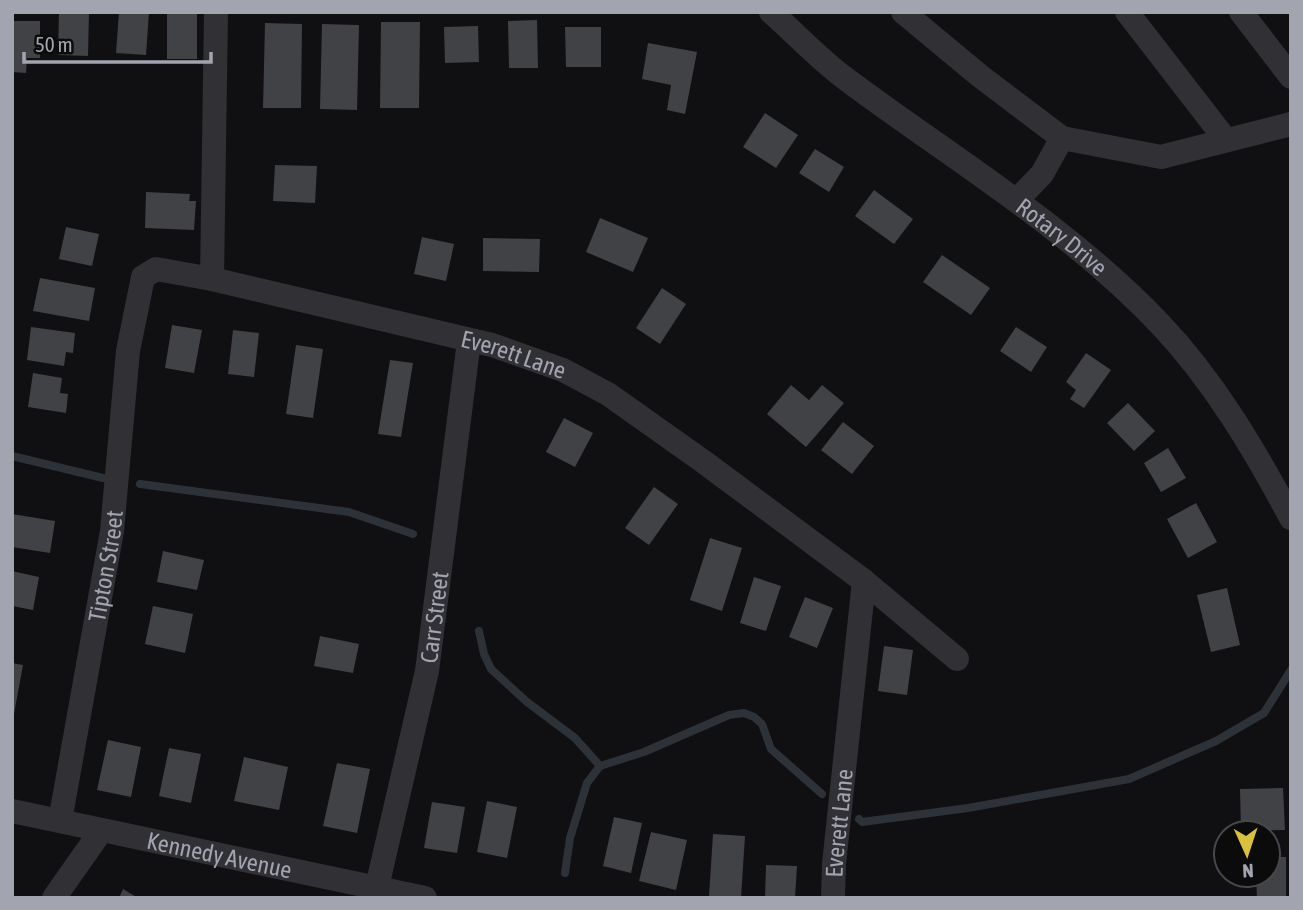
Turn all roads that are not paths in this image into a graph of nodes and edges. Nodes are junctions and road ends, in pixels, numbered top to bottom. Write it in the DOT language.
graph roads {
  1 [pos="216,12"];
  2 [pos="771,12"];
  3 [pos="903,12"];
  4 [pos="1127,12"];
  5 [pos="1241,12"];
  6 [pos="1291,77"];
  7 [pos="1291,124"];
  8 [pos="1062,138"];
  9 [pos="1226,140"];
  10 [pos="1017,200"];
  11 [pos="212,279"];
  12 [pos="136,310"];
  13 [pos="469,341"];
  14 [pos="1291,517"];
  15 [pos="864,581"];
  16 [pos="957,659"];
  17 [pos="12,811"];
  18 [pos="60,821"];
  19 [pos="101,831"];
  20 [pos="377,887"];
  21 [pos="54,898"];
  22 [pos="425,898"];
  23 [pos="833,898"];
  1 -- 11 [label="street"];
  2 -- 10 [label="street, Rotary Drive"];
  3 -- 8 [label="street"];
  4 -- 9 [label="street"];
  5 -- 6 [label="street"];
  7 -- 9 [label="street"];
  8 -- 9 [label="street"];
  8 -- 10 [label="street"];
  10 -- 14 [label="street, Rotary Drive"];
  11 -- 12 [label="street, Everett Lane"];
  11 -- 13 [label="street, Everett Lane"];
  12 -- 18 [label="street, Tipton Street"];
  13 -- 15 [label="street, Everett Lane"];
  13 -- 20 [label="street, Carr Street"];
  15 -- 16 [label="street, Everett Lane"];
  15 -- 23 [label="street, Everett Lane"];
  17 -- 18 [label="street, Kennedy Avenue"];
  18 -- 19 [label="street, Kennedy Avenue"];
  19 -- 20 [label="street, Kennedy Avenue"];
  19 -- 21 [label="street"];
  20 -- 22 [label="street, Kennedy Avenue"];
}
